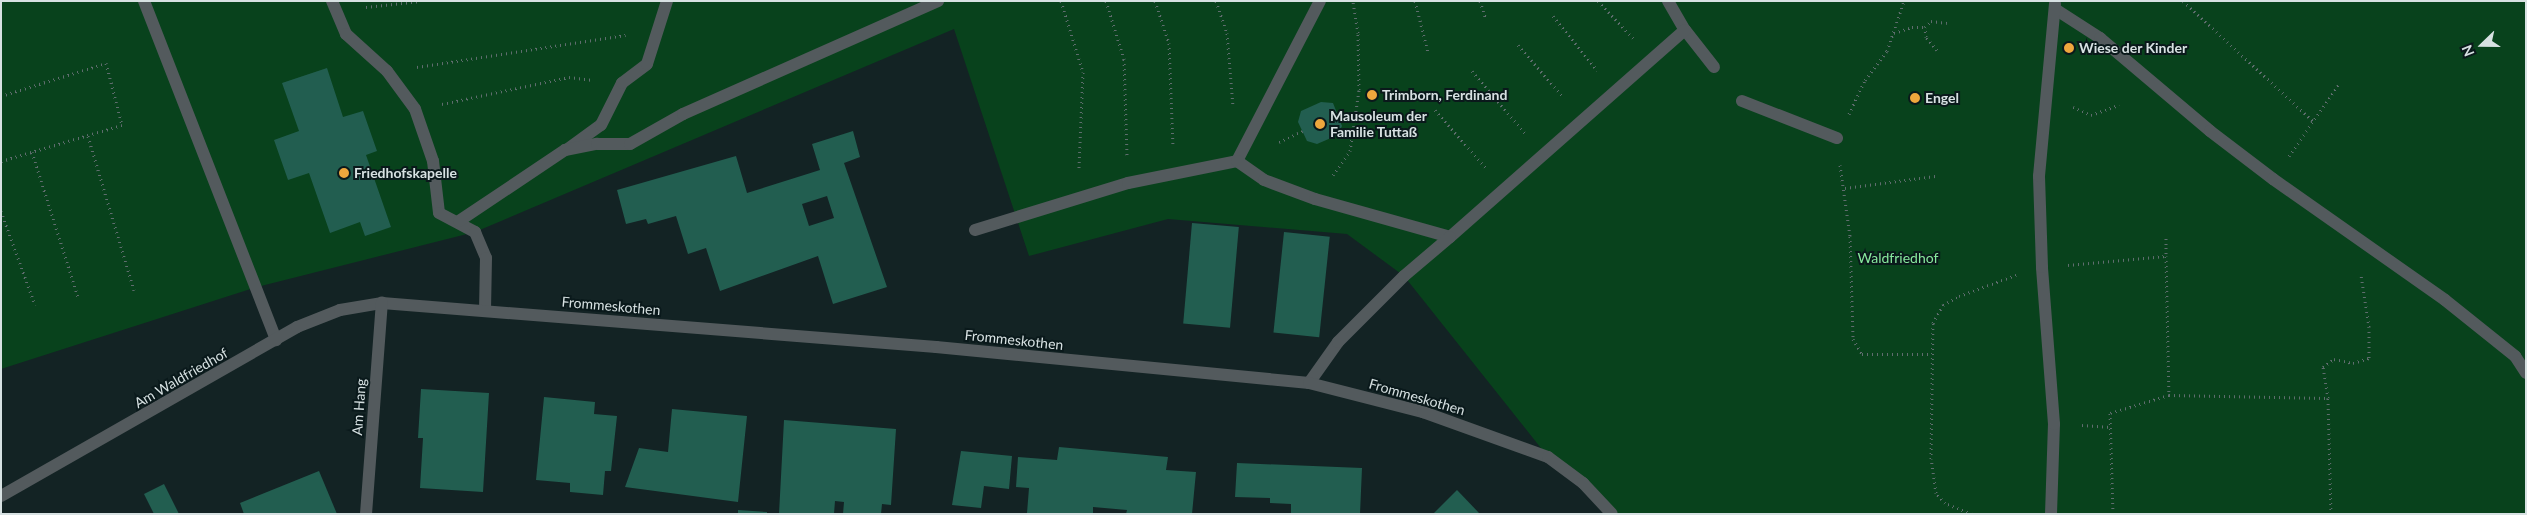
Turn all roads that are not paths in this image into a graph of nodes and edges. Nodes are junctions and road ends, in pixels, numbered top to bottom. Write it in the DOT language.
graph roads {
  1 [pos="144,1"];
  2 [pos="667,1"];
  3 [pos="938,1"];
  4 [pos="1320,1"];
  5 [pos="1668,1"];
  6 [pos="2055,5"];
  7 [pos="334,6"];
  8 [pos="1685,30"];
  9 [pos="1714,66"];
  10 [pos="1742,101"];
  11 [pos="1837,138"];
  12 [pos="565,150"];
  13 [pos="1237,161"];
  14 [pos="459,221"];
  15 [pos="975,230"];
  16 [pos="1450,237"];
  17 [pos="382,303"];
  18 [pos="485,310"];
  19 [pos="276,340"];
  20 [pos="2526,373"];
  21 [pos="1310,383"];
  22 [pos="1,496"];
  23 [pos="366,514"];
  24 [pos="1612,514"];
  25 [pos="2051,514"];
  1 -- 19 [label="street"];
  2 -- 12 [label="street"];
  3 -- 12 [label="street"];
  4 -- 13 [label="street"];
  5 -- 8 [label="street"];
  6 -- 20 [label="street"];
  6 -- 25 [label="street"];
  7 -- 14 [label="street"];
  8 -- 9 [label="street"];
  8 -- 16 [label="street"];
  10 -- 11 [label="street"];
  12 -- 14 [label="street"];
  13 -- 15 [label="street"];
  13 -- 16 [label="street"];
  14 -- 18 [label="street"];
  16 -- 21 [label="street"];
  17 -- 18 [label="street, Frommeskothen"];
  17 -- 19 [label="street, Am Waldfriedhof"];
  17 -- 23 [label="street, Am Hang"];
  18 -- 21 [label="street, Frommeskothen"];
  19 -- 22 [label="street, Am Waldfriedhof"];
  21 -- 24 [label="street, Frommeskothen"];
}
